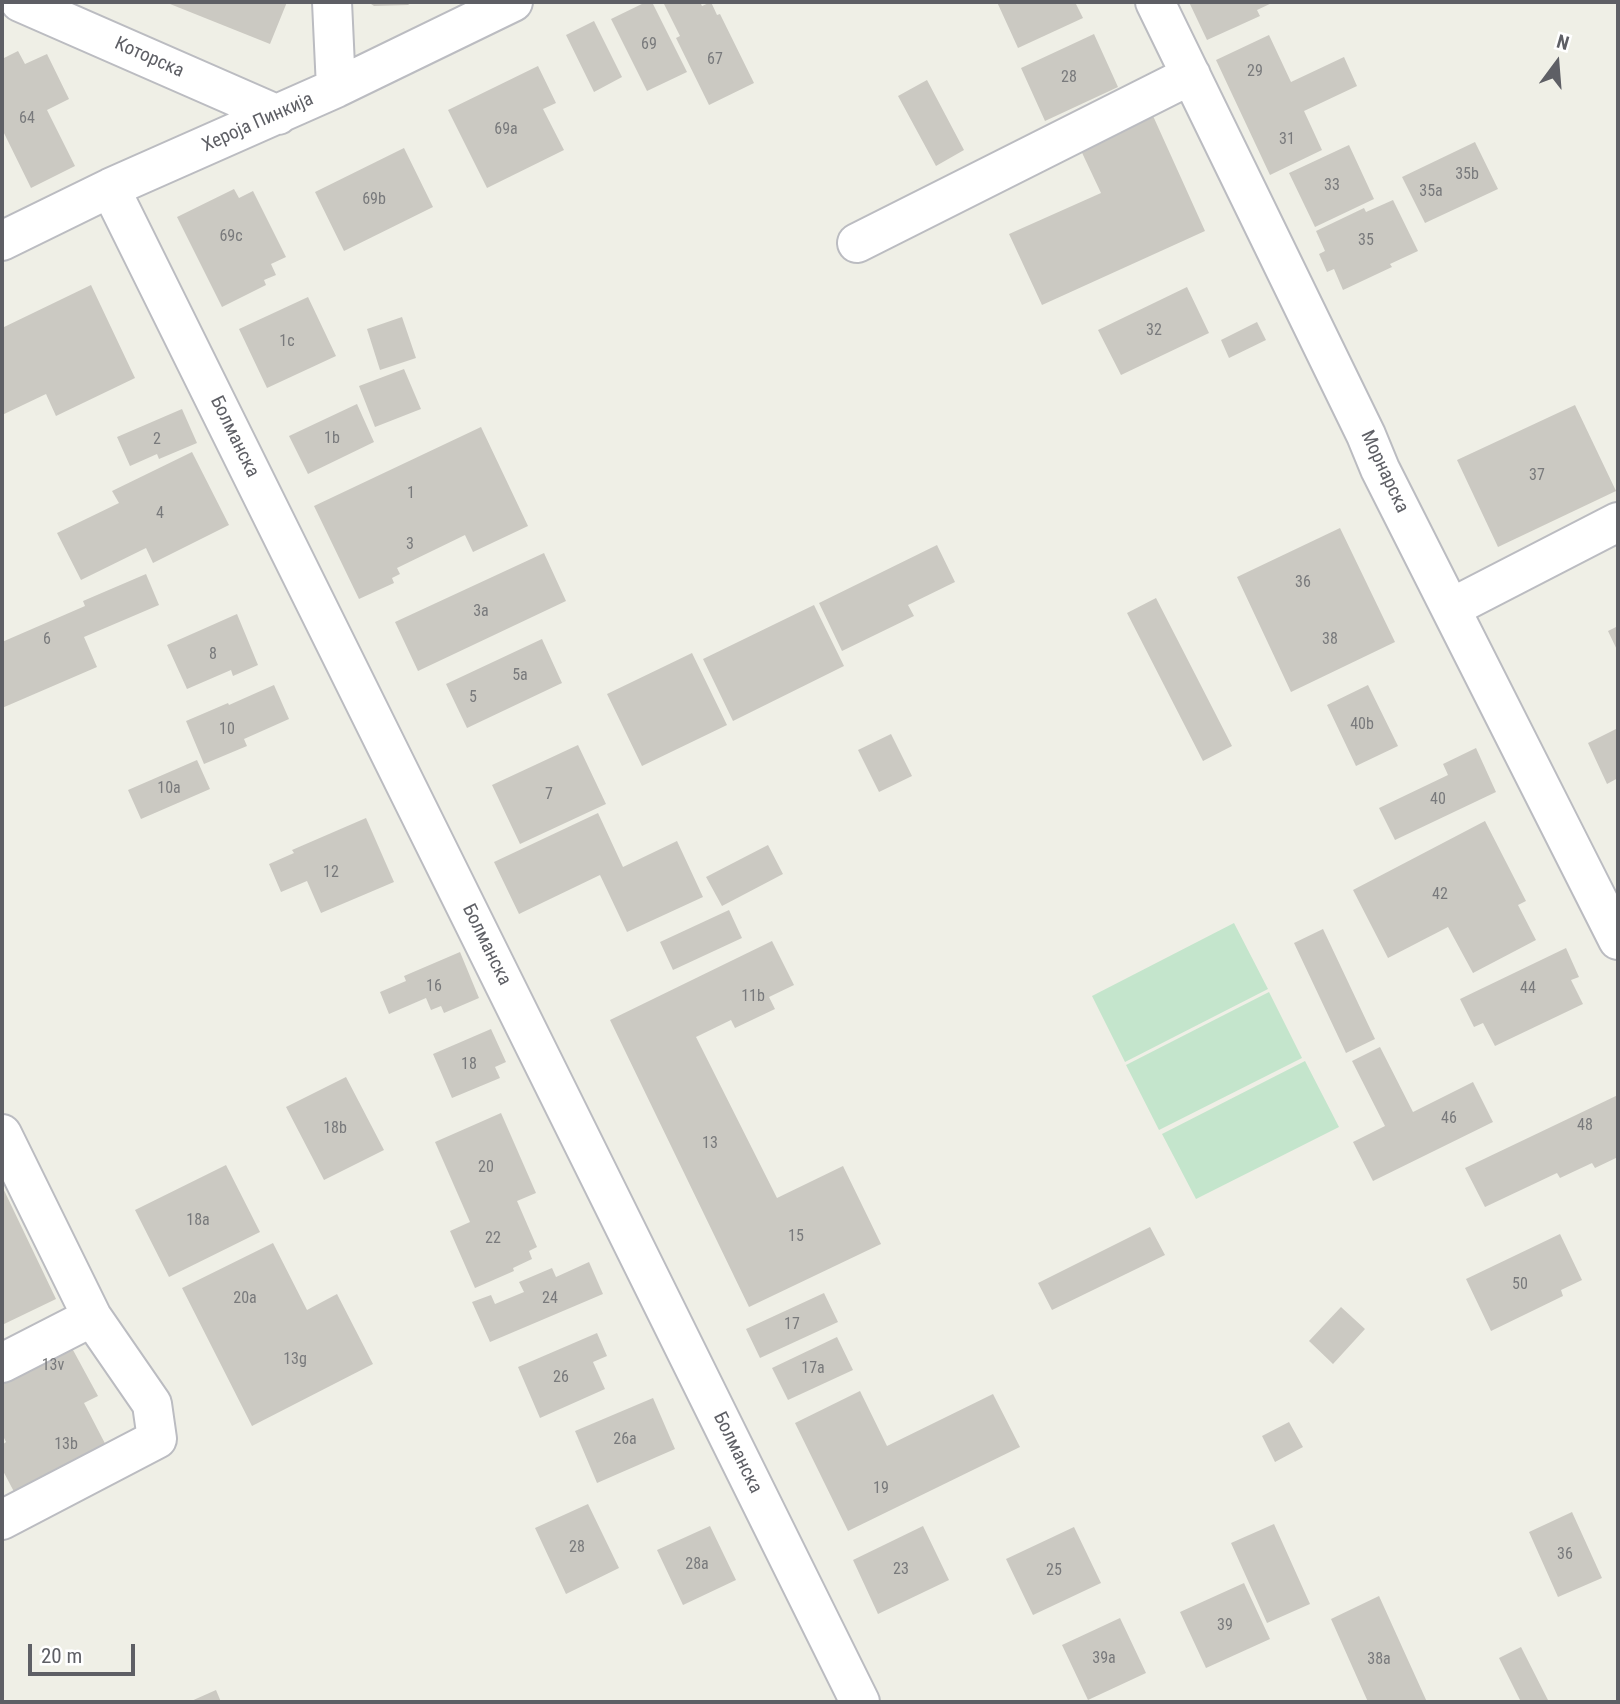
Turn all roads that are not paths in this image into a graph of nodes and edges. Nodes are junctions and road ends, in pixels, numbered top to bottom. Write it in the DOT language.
graph roads {
  1 [pos="20,2"];
  2 [pos="332,2"];
  3 [pos="513,2"];
  4 [pos="1155,2"];
  5 [pos="1191,75"];
  6 [pos="336,88"];
  7 [pos="278,115"];
  8 [pos="110,188"];
  9 [pos="2,241"];
  10 [pos="858,243"];
  11 [pos="1618,522"];
  12 [pos="1451,608"];
  13 [pos="1618,940"];
  14 [pos="2,1134"];
  15 [pos="92,1317"];
  16 [pos="2,1363"];
  17 [pos="2,1520"];
  18 [pos="860,1702"];
  1 -- 7 [label="street, Которска"];
  2 -- 6 [label="street"];
  3 -- 6 [label="street, Хероја Пинкија"];
  4 -- 5 [label="street, Морнарска"];
  5 -- 10 [label="street"];
  5 -- 12 [label="street, Морнарска"];
  6 -- 7 [label="street, Хероја Пинкија"];
  7 -- 8 [label="street, Хероја Пинкија"];
  8 -- 9 [label="street, Хероја Пинкија"];
  8 -- 18 [label="street, Болманска"];
  11 -- 12 [label="street"];
  12 -- 13 [label="street, Морнарска"];
  14 -- 15 [label="street"];
  15 -- 16 [label="street"];
  15 -- 17 [label="street"];
}
